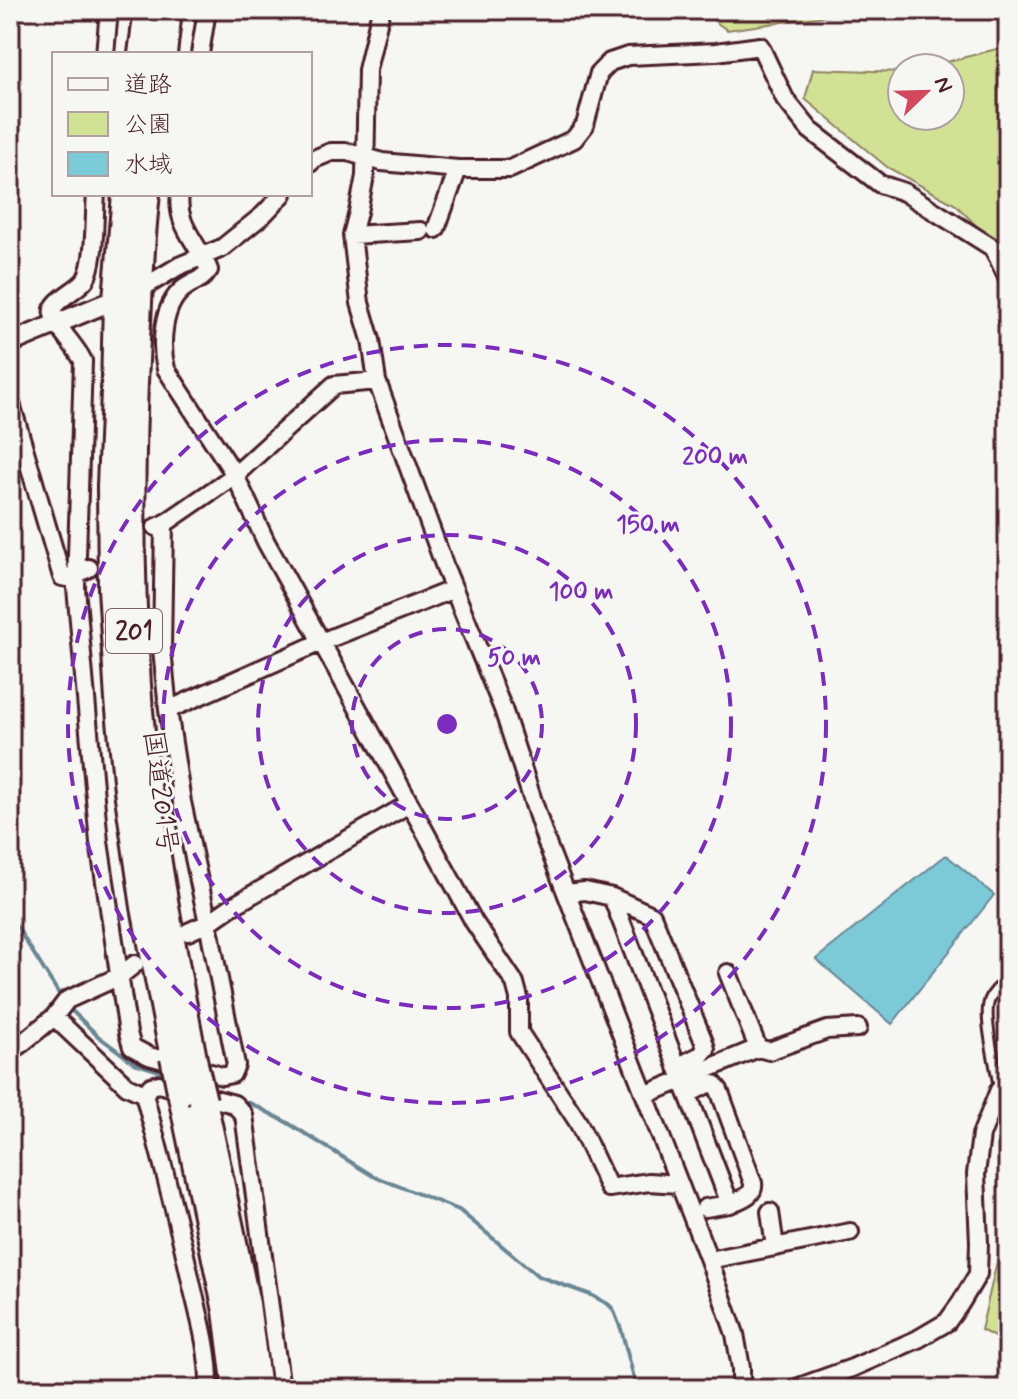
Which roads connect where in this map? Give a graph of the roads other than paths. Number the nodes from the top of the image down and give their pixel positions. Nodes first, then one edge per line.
1 (109, 10) edge
2 (148, 10) edge
3 (168, 10) edge
4 (207, 10) edge
5 (381, 10) edge
6 (105, 52) edge
7 (142, 52) edge
8 (163, 52) edge
9 (200, 52) edge
10 (365, 158) junction
11 (312, 161) edge
12 (458, 169) junction
13 (96, 196) edge
14 (126, 196) edge
15 (146, 196) edge
16 (180, 196) edge
17 (281, 196) edge
18 (352, 235) junction
19 (203, 255) junction
20 (1008, 279) edge
21 (128, 294) junction
22 (58, 324) junction
23 (10, 343) edge
24 (377, 381) junction
25 (10, 400) edge
26 (235, 475) junction
27 (83, 572) junction
28 (454, 589) junction
29 (321, 642) junction
30 (168, 710) junction
31 (409, 804) junction
32 (567, 893) junction
33 (612, 897) junction
34 (208, 923) junction
35 (188, 932) dead end
36 (135, 964) dead end
37 (728, 973) dead end
38 (120, 976) junction
39 (1008, 980) edge
40 (60, 1010) junction
41 (858, 1028) dead end
42 (758, 1048) junction
43 (10, 1053) edge
44 (682, 1080) junction
45 (999, 1090) joint
46 (144, 1094) junction
47 (645, 1095) junction
48 (192, 1096) junction
49 (679, 1184) junction
50 (730, 1204) junction
51 (705, 1208) dead end
52 (770, 1212) dead end
53 (850, 1232) dead end
54 (775, 1247) junction
55 (709, 1260) junction
56 (209, 1389) edge
57 (237, 1389) edge
58 (257, 1389) edge
59 (281, 1389) edge
60 (741, 1389) edge
61 (793, 1389) edge

1 - 6 street
2 - 7 highway
3 - 8 highway
4 - 9 street
5 - 10 street
10 - 11 street
10 - 12 street
10 - 18 street
12 - 18 street
12 - 20 street
13 - 22 street
14 - 21 highway, 国道201号 / 201
15 - 21 highway, 国道201号 / 201
16 - 19 street
17 - 19 street
18 - 24 street
19 - 21 street
19 - 26 street
21 - 22 street
21 - 48 highway, 国道201号 / 201, bridge
22 - 23 street
22 - 27 street
24 - 26 street
24 - 28 street
25 - 27 street
26 - 29 street
26 - 30 street
27 - 38 street
28 - 29 street
28 - 32 street
29 - 30 street
29 - 31 street
30 - 34 street
31 - 34 street
31 - 49 street
32 - 33 street
32 - 47 street
33 - 44 street
33 - 44 street
34 - 35 street
34 - 38 street
36 - 38 street
37 - 42 street
38 - 40 street
39 - 45 lane
40 - 43 street
40 - 46 street
41 - 42 street
42 - 44 street
44 - 47 street
44 - 50 street
44 - 50 street
45 - 61 street
46 - 56 street
46 - 59 street
47 - 49 street
48 - 57 highway, 国道201号 / 201
48 - 58 highway, 国道201号 / 201
49 - 55 street
50 - 51 street
52 - 54 street
53 - 54 street
54 - 55 street
55 - 60 street

